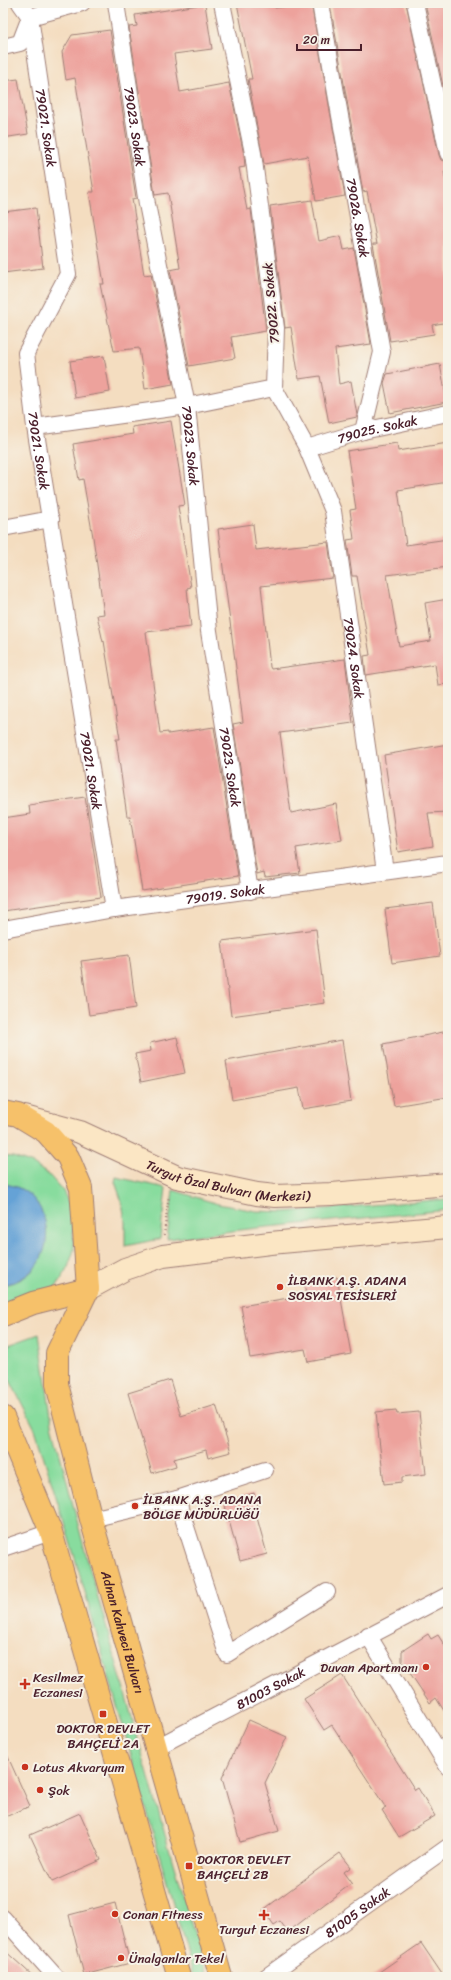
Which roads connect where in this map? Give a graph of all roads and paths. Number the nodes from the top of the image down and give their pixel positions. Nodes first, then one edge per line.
1 (20, 3) edge
2 (82, 3) edge
3 (116, 3) edge
4 (222, 3) edge
5 (320, 3) edge
6 (415, 3) edge
7 (30, 17) junction
8 (3, 47) edge
9 (448, 148) edge
10 (274, 388) junction
11 (187, 406) junction
12 (448, 413) edge
13 (35, 427) junction
14 (364, 430) junction
15 (307, 448) junction
16 (51, 519) junction
17 (3, 528) edge
18 (448, 864) edge
19 (385, 871) junction
20 (250, 890) junction
21 (114, 909) junction
22 (3, 929) edge
23 (8, 1110) edge
24 (448, 1184) edge
25 (169, 1190) dead end
26 (448, 1226) edge
27 (164, 1239) dead end
28 (88, 1289) junction
29 (3, 1315) edge
30 (3, 1417) edge
31 (264, 1470) dead end
32 (177, 1499) junction
33 (91, 1519) junction
34 (51, 1532) junction
35 (3, 1548) edge
36 (327, 1592) dead end
37 (448, 1595) edge
38 (368, 1636) junction
39 (156, 1748) junction
40 (448, 1767) edge
41 (448, 1847) edge
42 (3, 1918) edge
43 (56, 1977) edge
44 (179, 1977) edge
45 (221, 1977) edge
46 (266, 1977) edge

1 - 7 street, 79021. Sokak
2 - 7 street
3 - 11 street, 79023. Sokak
4 - 10 street, 79022. Sokak
5 - 14 street, 79026. Sokak
6 - 9 street
7 - 8 street
7 - 13 street, 79021. Sokak
10 - 11 street
10 - 15 street, 79024. Sokak
11 - 13 street
11 - 20 street, 79023. Sokak
12 - 14 street, 79025. Sokak
13 - 16 street, 79021. Sokak
14 - 15 street, 79025. Sokak
15 - 19 street, 79024. Sokak
16 - 17 street
16 - 21 street, 79021. Sokak
18 - 19 street, 79019. Sokak
19 - 20 street, 79019. Sokak
20 - 21 street, 79019. Sokak
21 - 22 street, 79019. Sokak
23 - 24 main road, Turgut Özal Bulvarı (Merkezi)
23 - 28 main road
25 - 27 path
26 - 28 main road
28 - 29 main road
28 - 33 main road, Adnan Kahveci Bulvarı
30 - 34 main road
31 - 32 street
32 - 33 street
32 - 36 street
33 - 39 main road, Adnan Kahveci Bulvarı
34 - 35 street
34 - 44 main road
37 - 38 street, 81003 Sokak
38 - 39 street, 81003 Sokak
38 - 40 street
39 - 45 main road, Adnan Kahveci Bulvarı
41 - 46 street, 81005 Sokak
42 - 43 street

